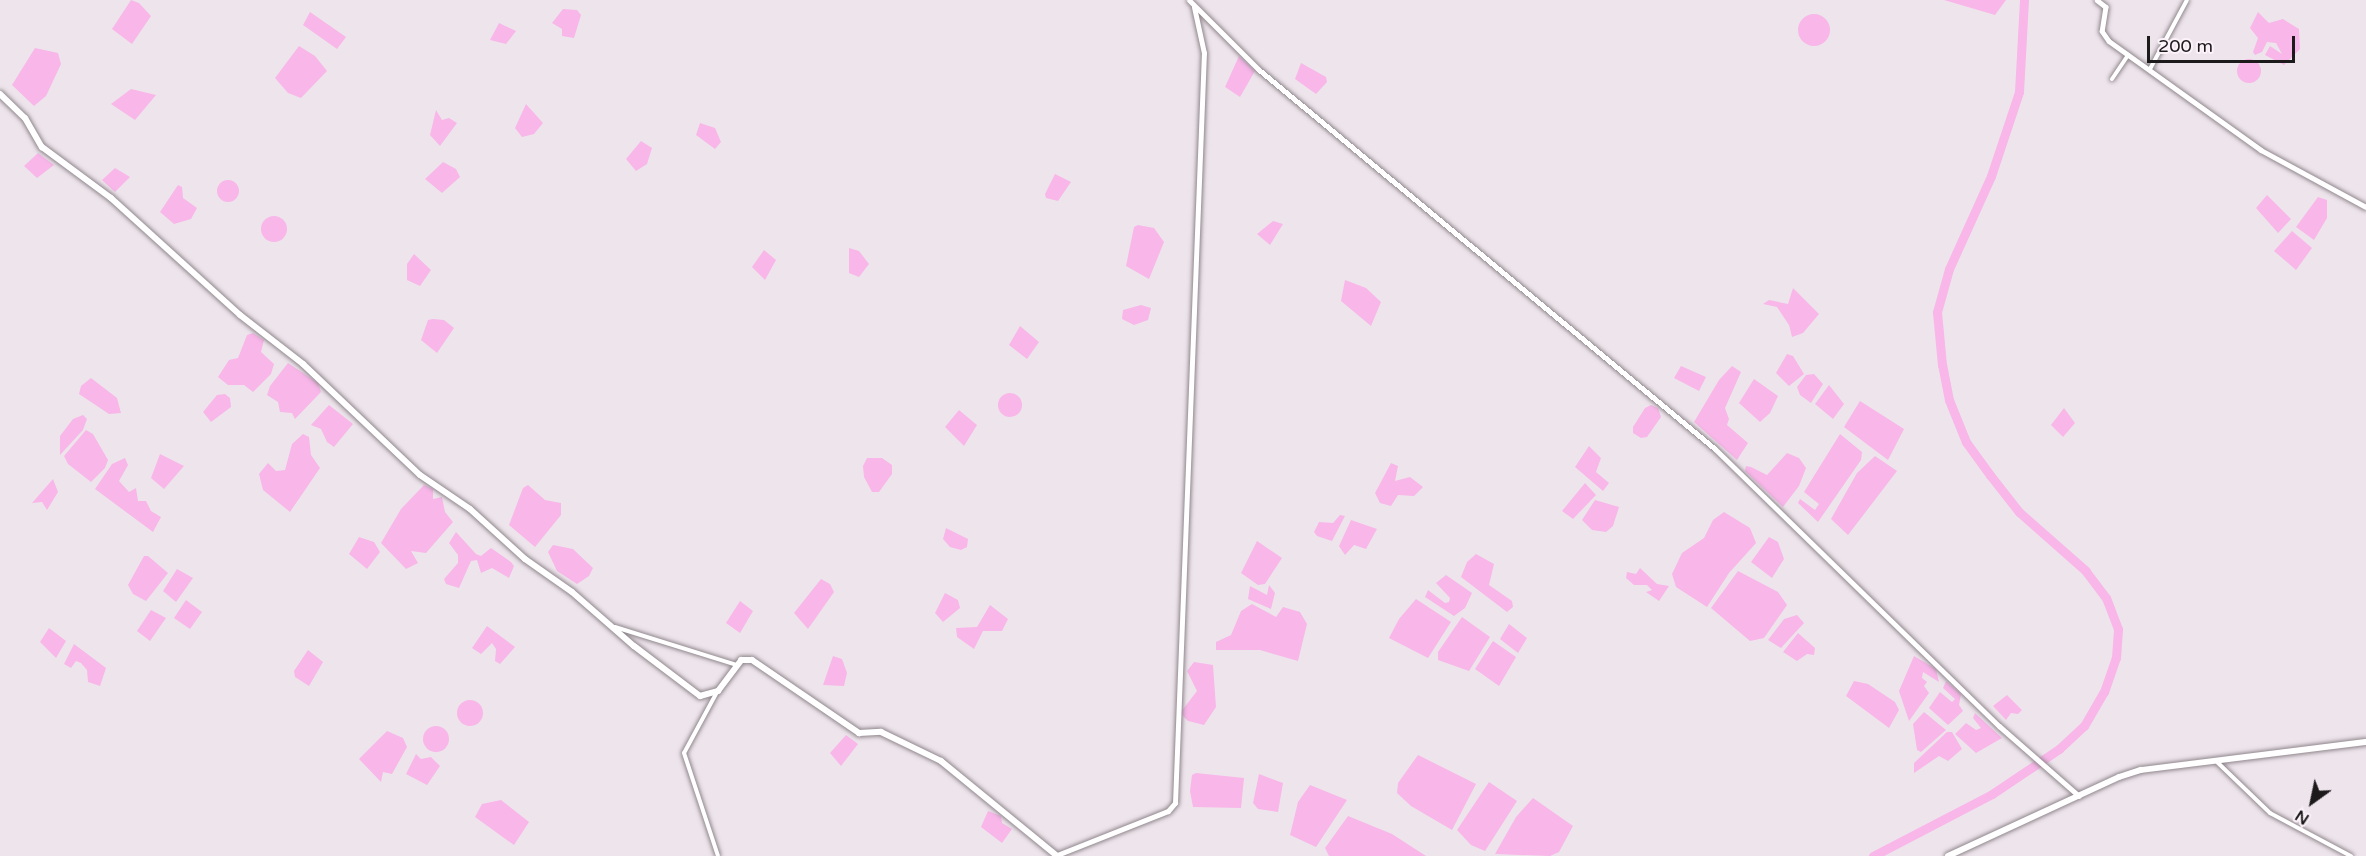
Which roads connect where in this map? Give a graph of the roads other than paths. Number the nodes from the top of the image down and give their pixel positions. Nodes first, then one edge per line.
1 (2097, 0) edge
2 (2187, 0) edge
3 (1191, 2) edge
4 (2128, 55) junction
5 (2150, 69) junction
6 (2112, 79) dead end
7 (0, 94) edge
8 (2366, 207) edge
9 (611, 626) junction
10 (737, 664) junction
11 (718, 691) junction
12 (2366, 742) edge
13 (2214, 759) junction
14 (2079, 796) junction
15 (718, 856) edge
16 (1057, 856) edge
17 (1948, 856) edge
18 (2351, 856) edge

1 - 4 street
2 - 5 street
3 - 14 main road
3 - 16 main road
4 - 5 street
4 - 6 street
5 - 8 street
7 - 9 main road
9 - 10 street
9 - 11 main road
10 - 11 main road
10 - 16 main road
11 - 15 street
12 - 13 main road
13 - 14 main road
13 - 18 street
14 - 17 main road

